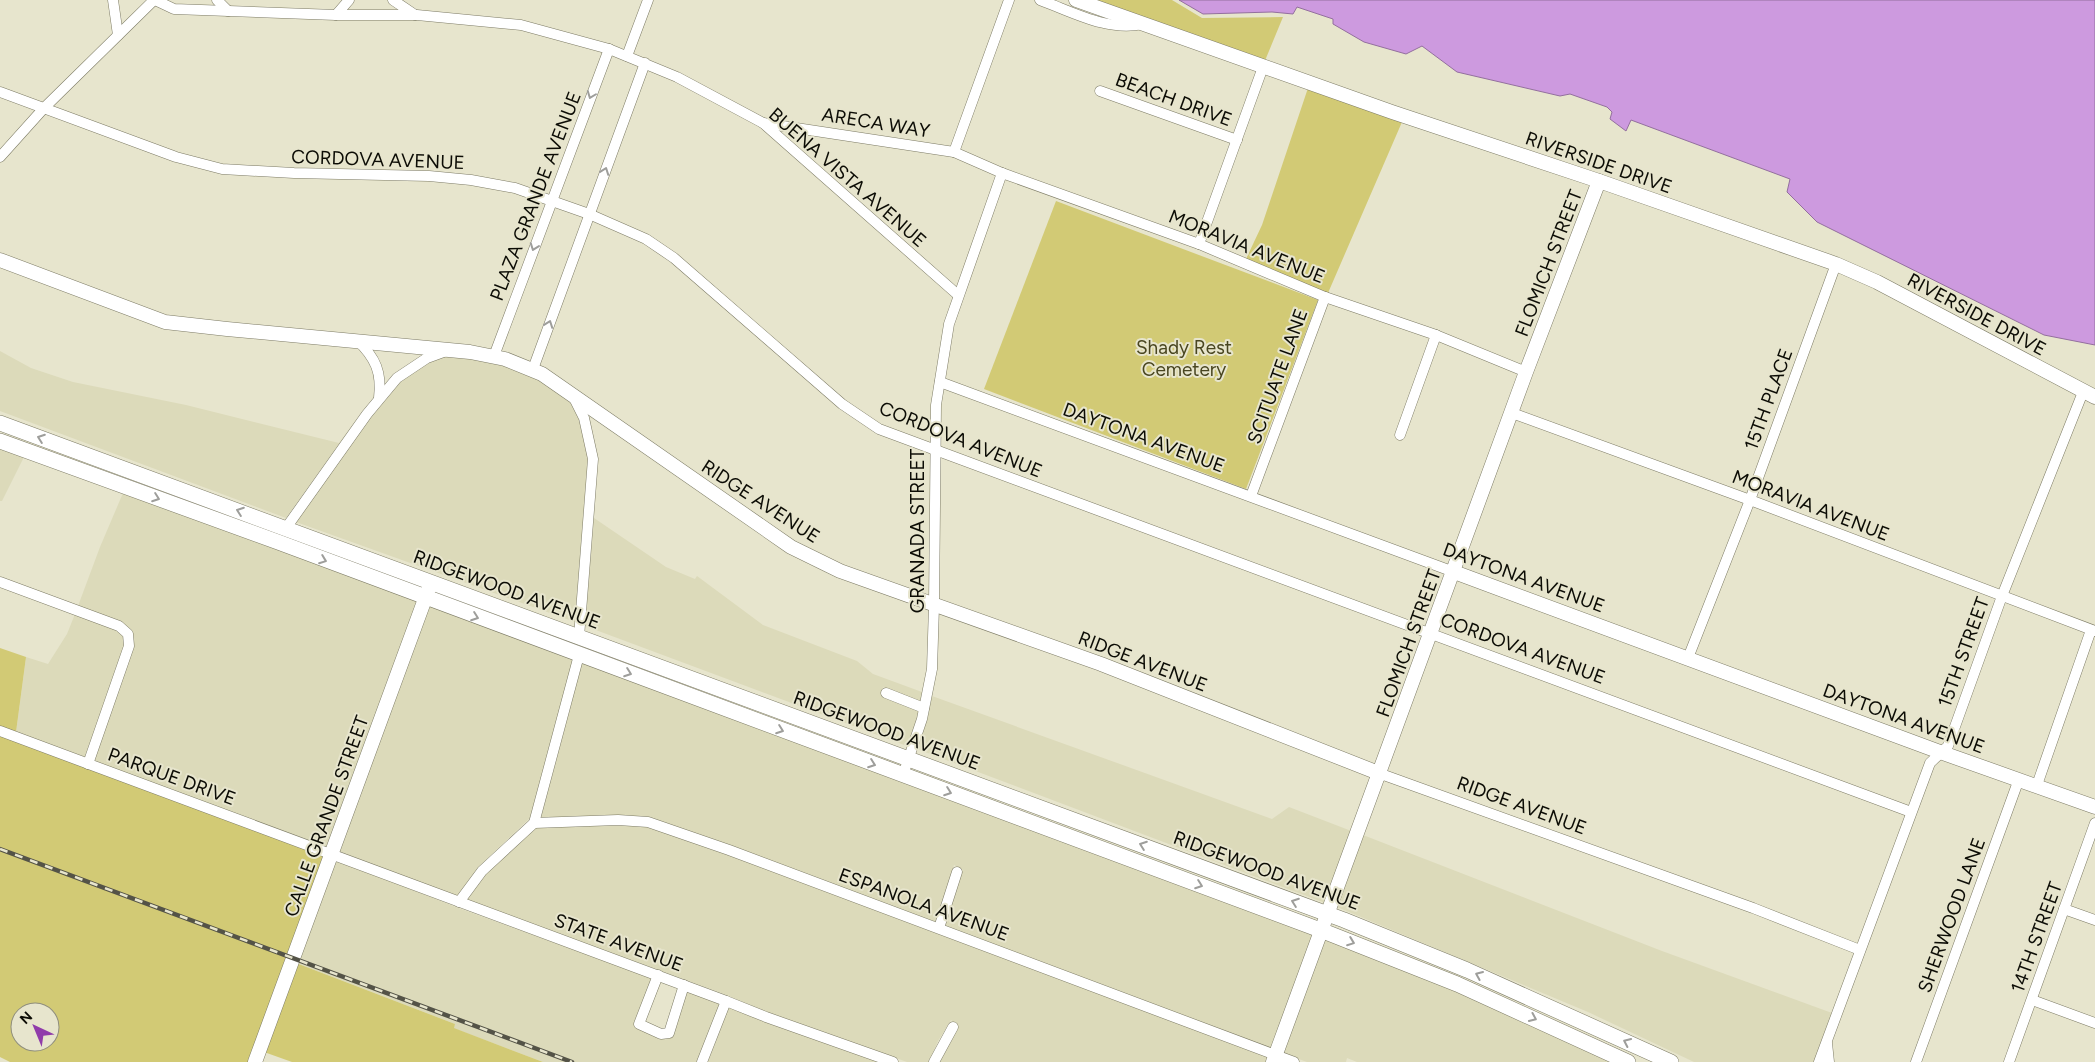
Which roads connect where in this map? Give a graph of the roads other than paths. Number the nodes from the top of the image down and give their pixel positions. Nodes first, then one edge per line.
1 (113, 0) edge
2 (155, 0) edge
3 (217, 0) edge
4 (349, 0) edge
5 (393, 0) edge
6 (648, 0) edge
7 (1009, 0) edge
8 (1040, 0) edge
9 (1076, 0) edge
10 (228, 11) junction
11 (336, 15) junction
12 (417, 16) junction
13 (1143, 24) junction
14 (118, 35) junction
15 (609, 49) junction
16 (627, 56) junction
17 (645, 63) junction
18 (1263, 67) junction
19 (1100, 91) dead end
20 (0, 92) edge
21 (44, 108) junction
22 (763, 124) junction
23 (1237, 140) junction
24 (954, 152) junction
25 (0, 157) edge
26 (1002, 173) junction
27 (1599, 181) junction
28 (551, 201) junction
29 (588, 214) junction
30 (1199, 244) junction
31 (0, 260) edge
32 (1836, 264) junction
33 (958, 295) junction
34 (1325, 297) junction
35 (1436, 336) junction
36 (356, 340) junction
37 (447, 350) junction
38 (494, 356) junction
39 (532, 369) junction
40 (1526, 372) junction
41 (940, 382) junction
42 (2089, 394) edge
43 (379, 398) junction
44 (574, 398) junction
45 (1512, 414) junction
46 (0, 423) edge
47 (1400, 435) dead end
48 (0, 441) edge
49 (934, 451) junction
50 (151, 478) junction
51 (124, 487) junction
52 (1251, 496) junction
53 (1750, 500) junction
54 (286, 528) junction
55 (1454, 572) junction
56 (0, 582) edge
57 (431, 582) junction
58 (2002, 596) junction
59 (425, 598) junction
60 (934, 606) junction
61 (2093, 631) edge
62 (1432, 633) junction
63 (579, 637) junction
64 (579, 655) junction
65 (1688, 658) junction
66 (886, 693) dead end
67 (924, 708) junction
68 (0, 731) edge
69 (1940, 752) junction
70 (908, 759) junction
71 (88, 764) junction
72 (1380, 774) junction
73 (902, 775) junction
74 (2019, 779) junction
75 (2037, 785) junction
76 (2095, 807) edge
77 (1911, 812) junction
78 (534, 823) junction
79 (2095, 823) edge
80 (333, 854) junction
81 (957, 872) dead end
82 (459, 902) junction
83 (2064, 909) junction
84 (1329, 914) junction
85 (2095, 920) edge
86 (939, 928) junction
87 (1323, 931) junction
88 (1860, 950) junction
89 (658, 975) junction
90 (684, 985) junction
91 (726, 1000) junction
92 (2032, 1000) junction
93 (2095, 1023) edge
94 (952, 1027) dead end
95 (1827, 1041) junction
96 (1275, 1059) edge
97 (255, 1062) edge
98 (702, 1062) edge
99 (893, 1062) edge
100 (934, 1062) edge
101 (1294, 1062) edge
102 (1628, 1062) edge
103 (1671, 1062) edge
104 (1819, 1062) edge
105 (1829, 1062) edge
106 (1916, 1062) edge
107 (2009, 1062) edge

1 - 14 street
2 - 10 street, BUENA VISTA AVENUE
2 - 14 street
3 - 10 street
4 - 11 street
5 - 12 street
6 - 16 street
7 - 24 street
8 - 13 street
9 - 13 street, RIVERSIDE DRIVE
10 - 11 street, BUENA VISTA AVENUE
11 - 12 street, BUENA VISTA AVENUE
12 - 15 street, BUENA VISTA AVENUE
13 - 18 street, RIVERSIDE DRIVE
14 - 21 street
15 - 16 street, BUENA VISTA AVENUE
15 -> 28 street, PLAZA GRANDE AVENUE
16 - 17 street, BUENA VISTA AVENUE
17 - 22 street, BUENA VISTA AVENUE
29 -> 17 street
18 - 23 street
18 - 27 street, RIVERSIDE DRIVE
19 - 23 street, BEACH DRIVE
20 - 21 street, CORDOVA AVENUE
21 - 25 street
21 - 28 street, CORDOVA AVENUE
22 - 24 street, ARECA WAY
22 - 33 street, BUENA VISTA AVENUE
23 - 30 street
24 - 26 street, MORAVIA AVENUE
26 - 30 street, MORAVIA AVENUE
26 - 33 street, GRANADA STREET
27 - 32 street, RIVERSIDE DRIVE
27 - 40 street, FLOMICH STREET
28 - 29 street, CORDOVA AVENUE
28 -> 38 street, PLAZA GRANDE AVENUE
39 -> 29 street
29 - 49 street, CORDOVA AVENUE
30 - 34 street, MORAVIA AVENUE
31 - 36 street, RIDGE AVENUE
32 - 42 street, RIVERSIDE DRIVE
32 - 53 street, 15TH PLACE
33 - 41 street, GRANADA STREET
34 - 35 street, MORAVIA AVENUE
34 - 52 street, SCITUATE LANE
35 - 40 street, MORAVIA AVENUE
35 - 47 street
36 - 37 street, RIDGE AVENUE
36 - 43 street
37 - 38 street, RIDGE AVENUE
37 - 43 street
38 - 39 street, RIDGE AVENUE
39 - 44 street, RIDGE AVENUE
40 - 45 street, FLOMICH STREET
41 - 49 street, GRANADA STREET
41 - 52 street, DAYTONA AVENUE
42 - 58 street, 15TH STREET
43 - 54 street
44 - 60 street, RIDGE AVENUE
44 - 63 street
45 - 53 street, MORAVIA AVENUE
45 - 55 street, FLOMICH STREET
50 -> 46 main road, RIDGEWOOD AVENUE
48 - 51 main road, RIDGEWOOD AVENUE
49 - 60 street, GRANADA STREET
49 - 62 street, CORDOVA AVENUE
50 - 51 main road
54 -> 50 main road, RIDGEWOOD AVENUE
51 -> 59 main road, RIDGEWOOD AVENUE
52 - 55 street, DAYTONA AVENUE
53 - 58 street, MORAVIA AVENUE
53 - 65 street, 15TH PLACE
54 - 57 main road, RIDGEWOOD AVENUE
55 - 62 street, FLOMICH STREET
55 - 65 street, DAYTONA AVENUE
56 - 71 street
57 - 59 street, CALLE GRANDE STREET
57 - 63 main road, RIDGEWOOD AVENUE
58 - 61 street, MORAVIA AVENUE
58 - 69 street, 15TH STREET
59 -> 64 main road, RIDGEWOOD AVENUE
59 - 80 street, CALLE GRANDE STREET
60 - 67 street, GRANADA STREET
60 - 72 street, RIDGE AVENUE
61 - 75 street
62 - 72 street, FLOMICH STREET
62 - 77 street, CORDOVA AVENUE
63 - 70 main road, RIDGEWOOD AVENUE
64 -> 73 main road, RIDGEWOOD AVENUE
64 - 78 street
65 - 69 street, DAYTONA AVENUE
66 - 67 street
67 - 70 street, GRANADA STREET
68 - 71 street, PARQUE DRIVE
69 - 74 street, DAYTONA AVENUE
69 - 77 street, 15TH STREET
70 - 73 street, GRANADA STREET
84 -> 70 main road, RIDGEWOOD AVENUE
71 - 80 street, PARQUE DRIVE
72 - 84 street, FLOMICH STREET
72 - 88 street, RIDGE AVENUE
73 -> 87 main road, RIDGEWOOD AVENUE
74 - 75 street, DAYTONA AVENUE
74 - 106 street, SHERWOOD LANE
75 - 76 street, DAYTONA AVENUE
77 - 88 street, 15TH STREET
78 - 82 street
78 - 86 street, ESPANOLA AVENUE
79 - 83 street, 14TH STREET
80 - 82 street, STATE AVENUE
80 - 97 street, CALLE GRANDE STREET
81 - 86 street
82 - 89 street, STATE AVENUE
83 - 85 street
83 - 92 street, 14TH STREET
84 - 87 street, FLOMICH STREET
103 -> 84 main road, RIDGEWOOD AVENUE
86 - 96 street, ESPANOLA AVENUE
87 - 96 street, FLOMICH STREET
87 -> 102 main road, RIDGEWOOD AVENUE
88 - 95 street, 15TH STREET
89 - 90 street, STATE AVENUE
89 - 90 street
90 - 91 street, STATE AVENUE
91 - 98 street
91 - 99 street, STATE AVENUE
92 - 93 street
92 - 107 street, 14TH STREET
94 - 100 street
95 - 104 street, 15TH STREET
95 - 105 street
96 - 101 street, ESPANOLA AVENUE

